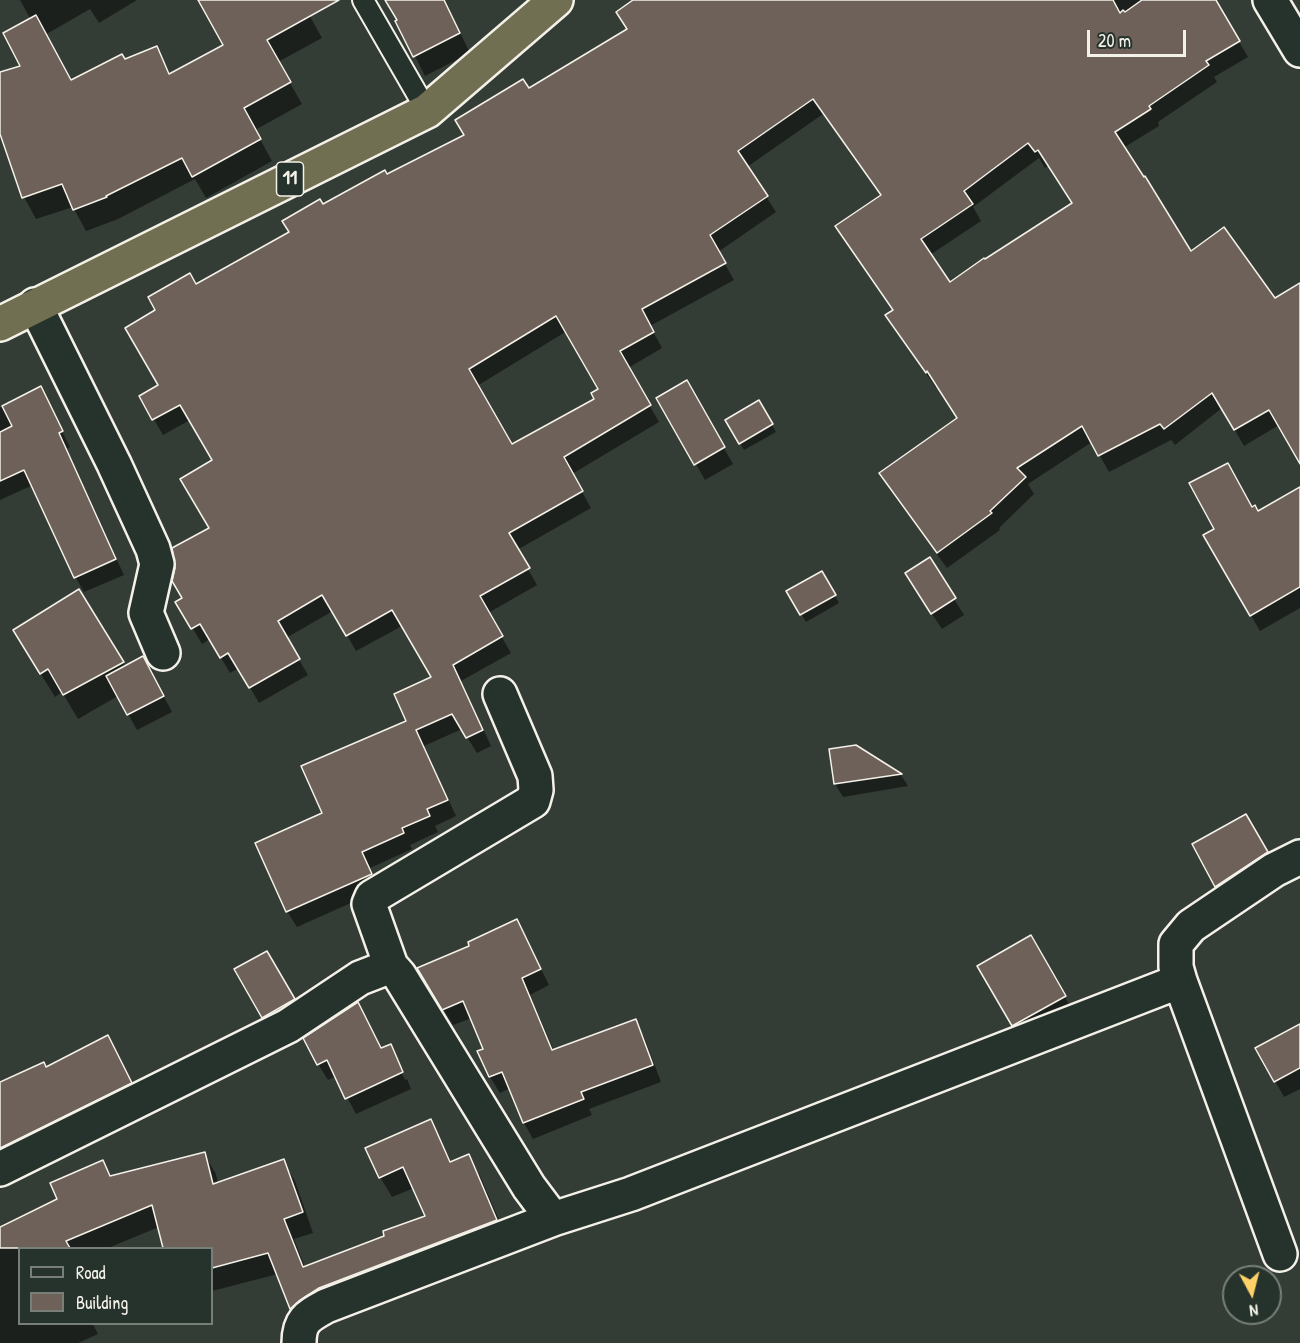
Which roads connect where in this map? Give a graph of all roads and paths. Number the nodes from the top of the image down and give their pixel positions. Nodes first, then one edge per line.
1 (363, 0) edge
2 (556, 0) edge
3 (1270, 0) edge
4 (1300, 50) edge
5 (427, 111) junction
6 (35, 306) junction
7 (0, 324) edge
8 (163, 653) dead end
9 (500, 694) dead end
10 (1300, 857) edge
11 (391, 966) junction
12 (1180, 981) junction
13 (0, 1169) edge
14 (553, 1219) junction
15 (1280, 1254) dead end
16 (299, 1343) edge

1 - 5 lane
2 - 5 highway, 11
3 - 4 street
5 - 6 highway, 11
6 - 7 highway, 11
6 - 8 street
9 - 11 street
10 - 12 street
11 - 13 street
11 - 14 street
12 - 14 street
12 - 15 street
14 - 16 street

